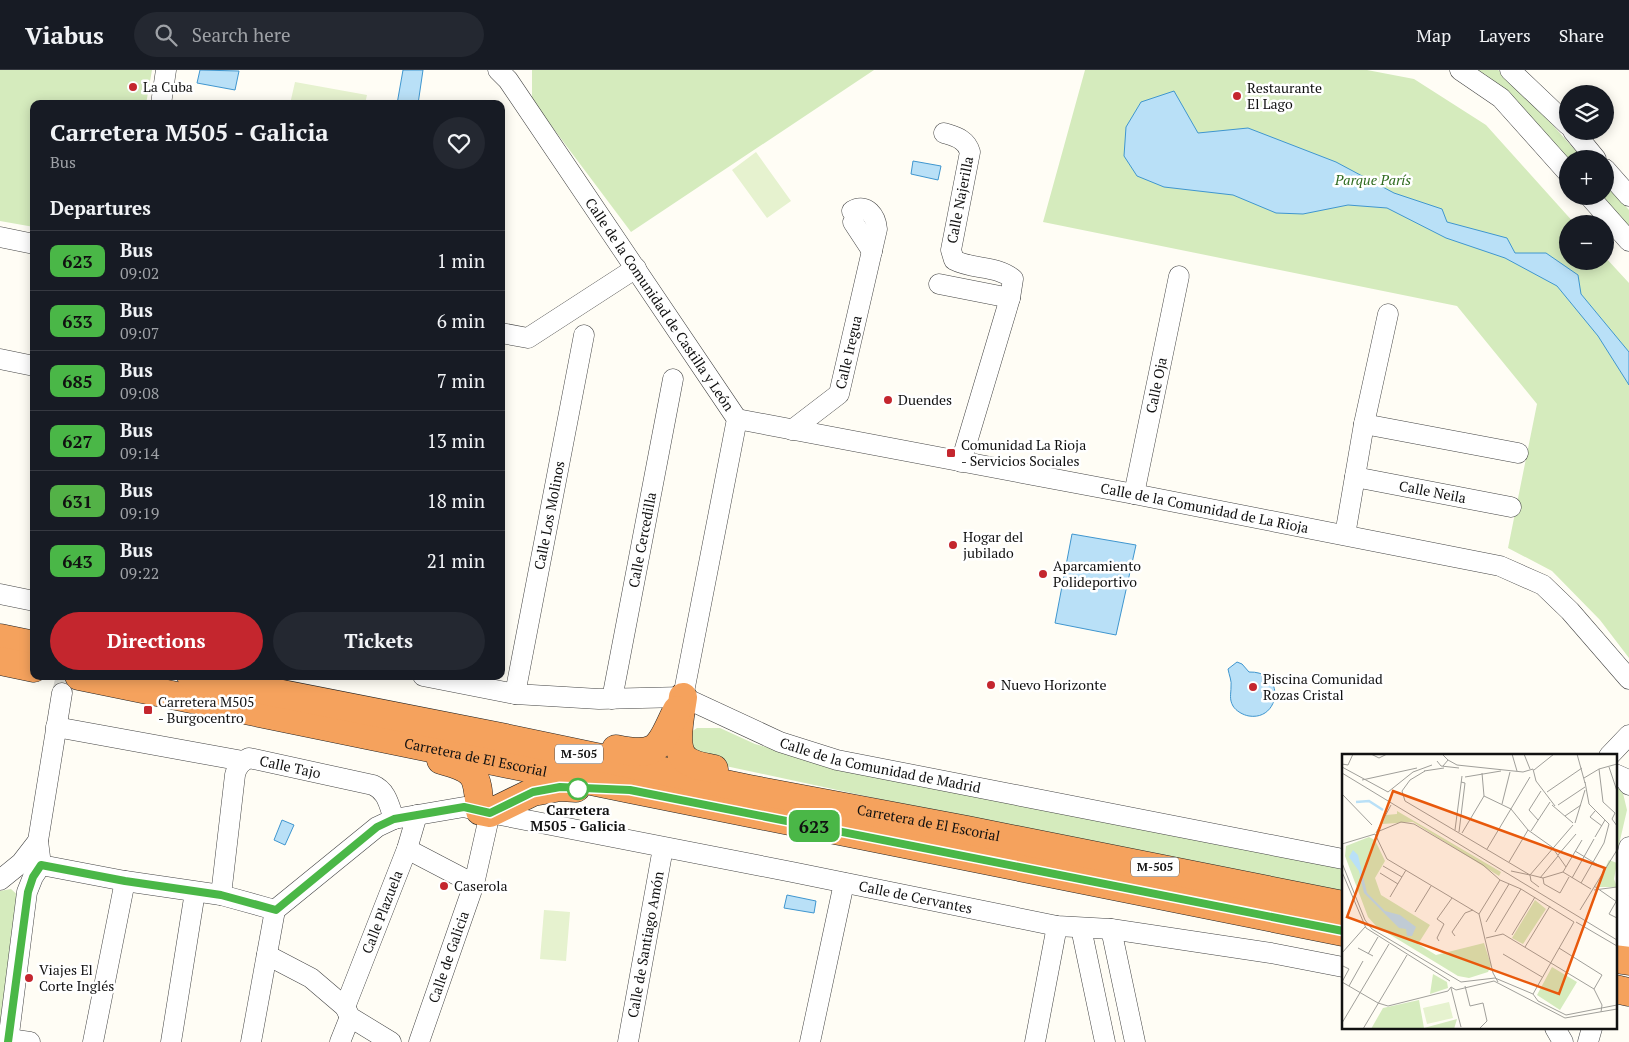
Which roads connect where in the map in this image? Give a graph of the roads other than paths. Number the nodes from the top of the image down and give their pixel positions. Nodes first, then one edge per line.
1 (166, 70) edge
2 (1460, 70) edge
3 (1510, 70) edge
4 (504, 73) edge
5 (162, 100) edge
6 (1559, 116) edge
7 (944, 133) dead end
8 (1580, 140) edge
9 (1589, 150) edge
10 (1559, 163) edge
11 (1614, 179) edge
12 (1629, 196) edge
13 (1596, 205) edge
14 (853, 217) dead end
15 (0, 238) edge
16 (1629, 242) edge
17 (30, 243) edge
18 (636, 268) junction
19 (1179, 276) dead end
20 (940, 284) dead end
21 (1010, 298) junction
22 (1388, 314) dead end
23 (505, 334) edge
24 (584, 335) dead end
25 (0, 359) edge
26 (30, 365) edge
27 (673, 378) dead end
28 (737, 419) junction
29 (1364, 424) junction
30 (792, 430) junction
31 (1518, 453) dead end
32 (961, 462) junction
33 (1355, 478) junction
34 (1134, 494) junction
35 (1511, 507) dead end
36 (1345, 535) junction
37 (0, 594) edge
38 (30, 600) edge
39 (0, 638) edge
40 (30, 644) edge
41 (0, 662) edge
42 (30, 667) edge
43 (1629, 678) edge
44 (211, 680) edge
45 (443, 680) edge
46 (70, 684) edge
47 (515, 694) junction
48 (683, 697) junction
49 (612, 700) junction
50 (368, 712) junction
51 (292, 720) junction
52 (56, 727) junction
53 (1629, 735) edge
54 (1611, 754) edge
55 (1629, 754) edge
56 (1616, 760) edge
57 (243, 761) junction
58 (1616, 774) edge
59 (1629, 785) edge
60 (630, 790) junction
61 (485, 812) junction
62 (417, 814) junction
63 (394, 819) junction
64 (967, 830) junction
65 (38, 842) junction
66 (1629, 847) edge
67 (663, 848) junction
68 (407, 849) junction
69 (1342, 859) edge
70 (41, 865) junction
71 (2, 875) edge
72 (125, 881) junction
73 (844, 883) junction
74 (474, 884) junction
75 (28, 892) junction
76 (195, 892) junction
77 (221, 895) junction
78 (1342, 904) edge
79 (1629, 905) edge
80 (1616, 907) edge
81 (276, 910) junction
82 (1056, 926) junction
83 (1081, 928) junction
84 (1111, 928) junction
85 (1342, 932) edge
86 (1622, 953) edge
87 (267, 955) junction
88 (1342, 967) edge
89 (1616, 987) edge
90 (1616, 987) edge
91 (1629, 988) edge
92 (1629, 992) edge
93 (347, 1012) junction
94 (1556, 1030) edge
95 (8, 1040) edge
96 (30, 1042) edge
97 (92, 1042) edge
98 (171, 1042) edge
99 (250, 1042) edge
100 (340, 1042) edge
101 (391, 1042) edge
102 (419, 1042) edge
103 (628, 1042) edge
104 (810, 1042) edge
105 (1035, 1042) edge
106 (1105, 1042) edge
107 (1135, 1042) edge
108 (1563, 1042) edge

1 - 5 street
2 - 10 street
3 - 6 street
4 - 18 street, Calle de la Comunidad de Castilla y León
7 - 21 street, Calle Najerilla
8 - 9 street
11 - 12 street
13 - 16 street
14 - 30 street, Calle Iregua
15 - 17 street
18 - 23 street
18 - 28 street, Calle de la Comunidad de Castilla y León
19 - 34 street, Calle Oja
20 - 21 street
21 - 32 street, Calle Najerilla
22 - 29 street
24 - 47 street, Calle Los Molinos
25 - 26 street
27 - 49 street, Calle Cercedilla
28 - 30 street, Calle de la Comunidad de La Rioja
28 - 48 street, Calle de la Comunidad de Castilla y León
29 - 31 street
29 - 33 street
30 - 32 street, Calle de la Comunidad de La Rioja
32 - 34 street, Calle de la Comunidad de La Rioja
33 - 35 street, Calle Neila
33 - 36 street
34 - 36 street, Calle de la Comunidad de La Rioja
36 - 43 street, Calle de la Comunidad de La Rioja
37 - 38 street
39 - 40 highway
41 - 42 highway
44 - 50 highway, Carretera de El Escorial / M-505
45 - 47 street, Calle de la Comunidad de Madrid
46 - 51 highway, Carretera de El Escorial / M-505
46 - 52 street
47 - 49 street, Calle de la Comunidad de Madrid
48 - 49 street, Calle de la Comunidad de Madrid
48 - 50 highway, M-505
48 - 64 highway, M-505
48 - 69 street, Calle de la Comunidad de Madrid
50 - 64 highway, Carretera de El Escorial / M-505
51 - 60 highway, Carretera de El Escorial / M-505
51 - 61 highway
52 - 57 street
52 - 65 street
53 - 54 street
55 - 56 street
57 - 63 street, Calle Tajo
57 - 77 street, Calle Tajo
58 - 59 street
60 - 61 highway, M-505
60 - 85 highway, Carretera de El Escorial / M-505
61 - 62 street, Calle de Cervantes
61 - 67 street, Calle de Cervantes
61 - 74 street, Calle de Galicia
62 - 63 street, Calle de Cervantes
62 - 68 street, Calle Plazuela
63 - 81 street, Calle de Cervantes
64 - 78 highway, Carretera de El Escorial / M-505
65 - 70 street
65 - 71 street
66 - 80 street
67 - 73 street, Calle de Cervantes
67 - 103 street, Calle de Santiago Amón
68 - 74 street
68 - 93 street, Calle Plazuela
70 - 72 street
70 - 75 street
71 - 75 street
72 - 76 street
72 - 97 street
73 - 82 street, Calle de Cervantes
73 - 104 street
74 - 102 street, Calle de Galicia
75 - 95 street
76 - 77 street
76 - 98 street
77 - 81 street
79 - 86 street
81 - 87 street
82 - 83 street, Calle de Cervantes
82 - 105 street
83 - 84 street, Calle de Cervantes
83 - 106 street
84 - 88 street, Calle de Cervantes
84 - 107 street
87 - 93 street
87 - 99 street
89 - 91 highway
90 - 92 highway
93 - 100 street, Calle Plazuela
93 - 101 street
94 - 108 street
95 - 96 street

